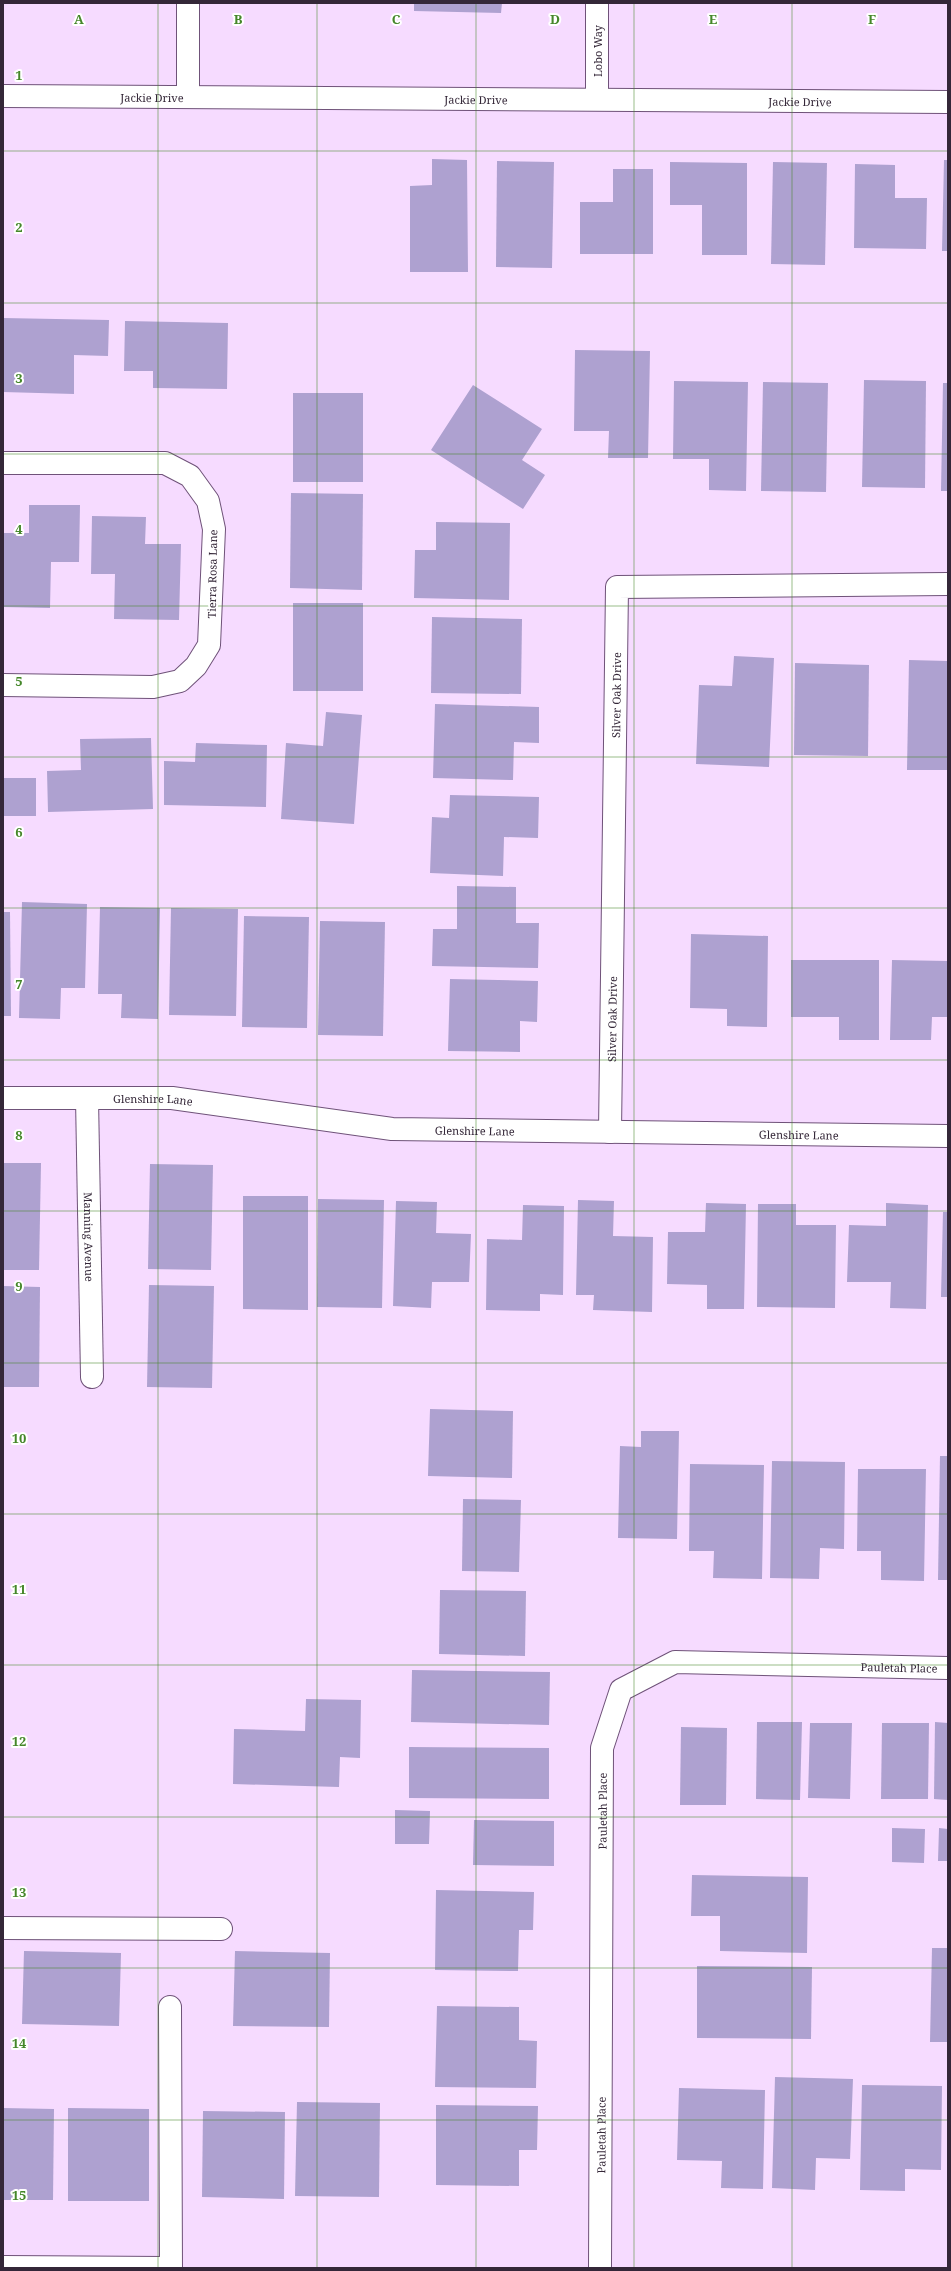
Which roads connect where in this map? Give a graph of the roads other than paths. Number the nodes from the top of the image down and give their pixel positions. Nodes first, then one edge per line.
1 (188, 3) edge
2 (597, 3) edge
3 (3, 96) edge
4 (188, 97) junction
5 (597, 98) junction
6 (948, 102) edge
7 (3, 463) edge
8 (948, 584) edge
9 (3, 685) edge
10 (3, 1098) edge
11 (87, 1098) junction
12 (610, 1132) junction
13 (948, 1136) edge
14 (92, 1377) dead end
15 (948, 1668) edge
16 (3, 1928) edge
17 (221, 1929) dead end
18 (170, 2007) dead end
19 (3, 2267) edge
20 (164, 2268) edge
21 (171, 2268) edge
22 (600, 2268) edge

1 - 4 street
2 - 5 street, Lobo Way
3 - 4 street, Jackie Drive
4 - 5 street, Jackie Drive
5 - 6 street, Jackie Drive
7 - 9 street, Tierra Rosa Lane
8 - 12 street, Silver Oak Drive
10 - 11 street, Glenshire Lane
11 - 12 street, Glenshire Lane
11 - 14 street, Manning Avenue
12 - 13 street, Glenshire Lane
15 - 22 street, Pauletah Place
16 - 17 street
18 - 21 street
19 - 20 street

